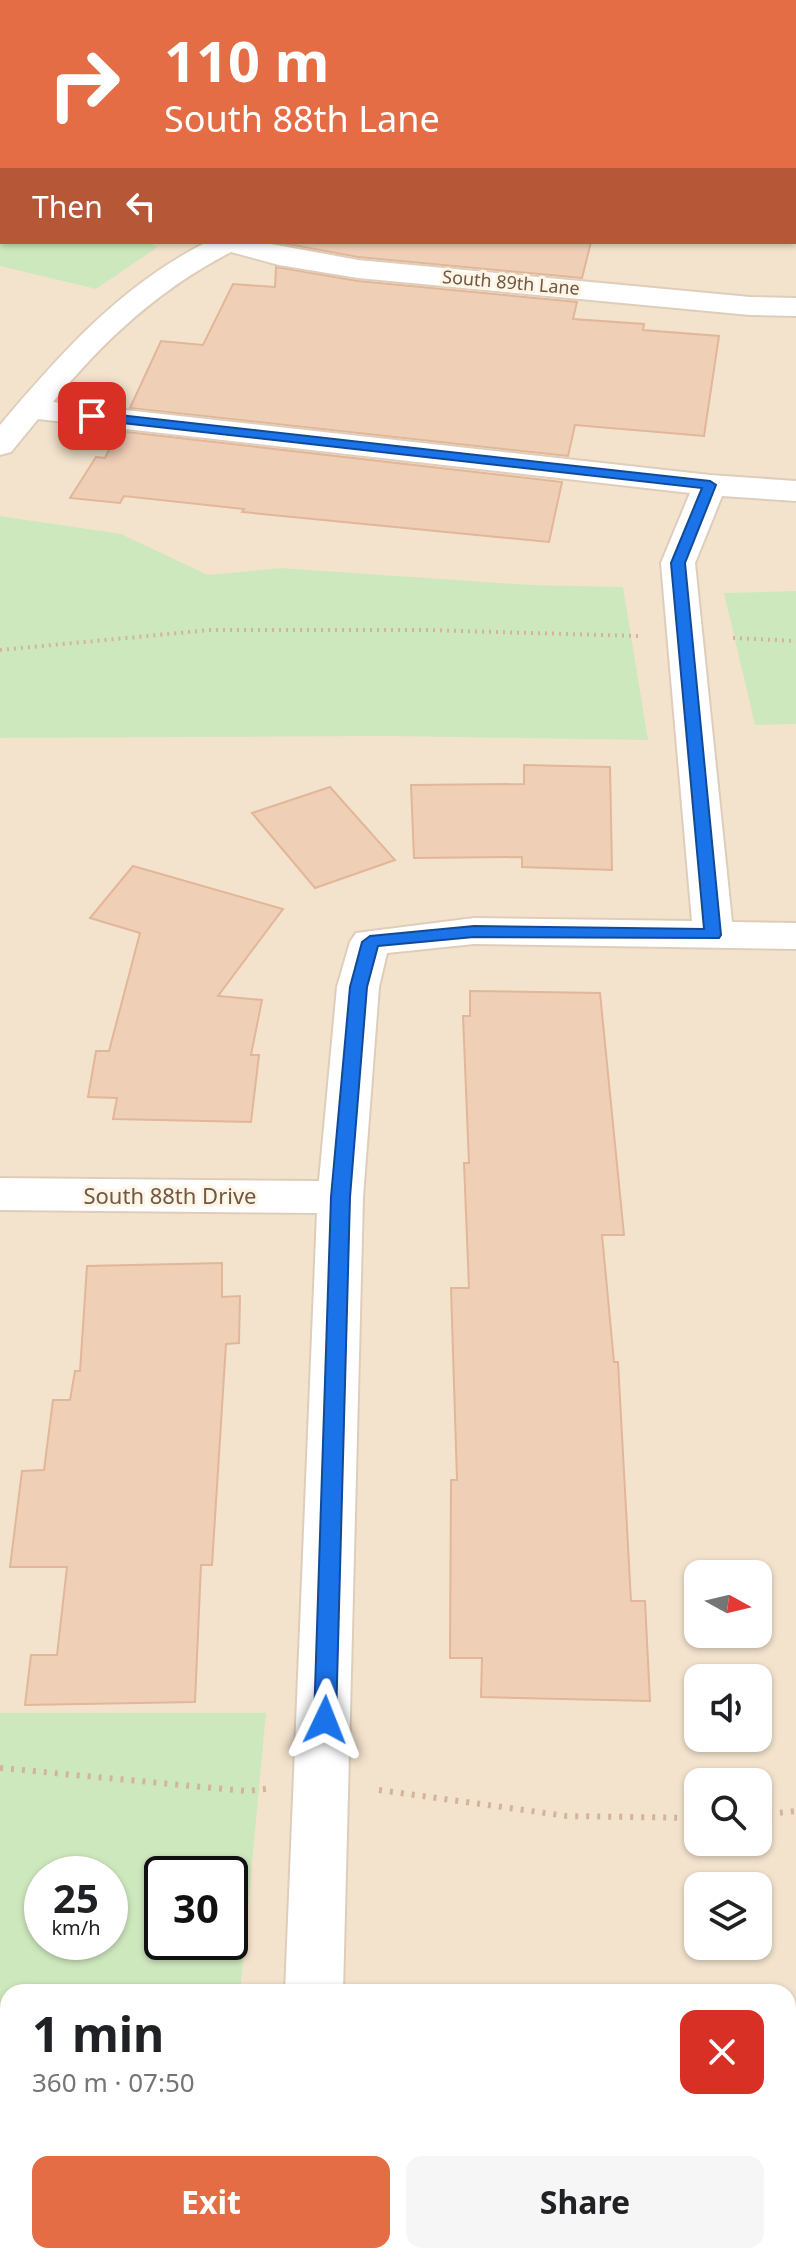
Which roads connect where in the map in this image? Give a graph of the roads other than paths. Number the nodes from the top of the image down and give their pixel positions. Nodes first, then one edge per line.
1 (224, 244) edge
2 (235, 244) edge
3 (796, 307) edge
4 (30, 409) junction
5 (0, 445) edge
6 (710, 485) junction
7 (796, 491) edge
8 (713, 935) junction
9 (796, 936) edge
10 (0, 1194) edge
11 (340, 1197) junction
12 (314, 1984) edge

1 - 4 street
2 - 3 street, South 89th Lane
4 - 5 street
4 - 6 street
6 - 7 street
6 - 8 street
8 - 9 street
8 - 11 street
10 - 11 street, South 88th Drive
11 - 12 street

